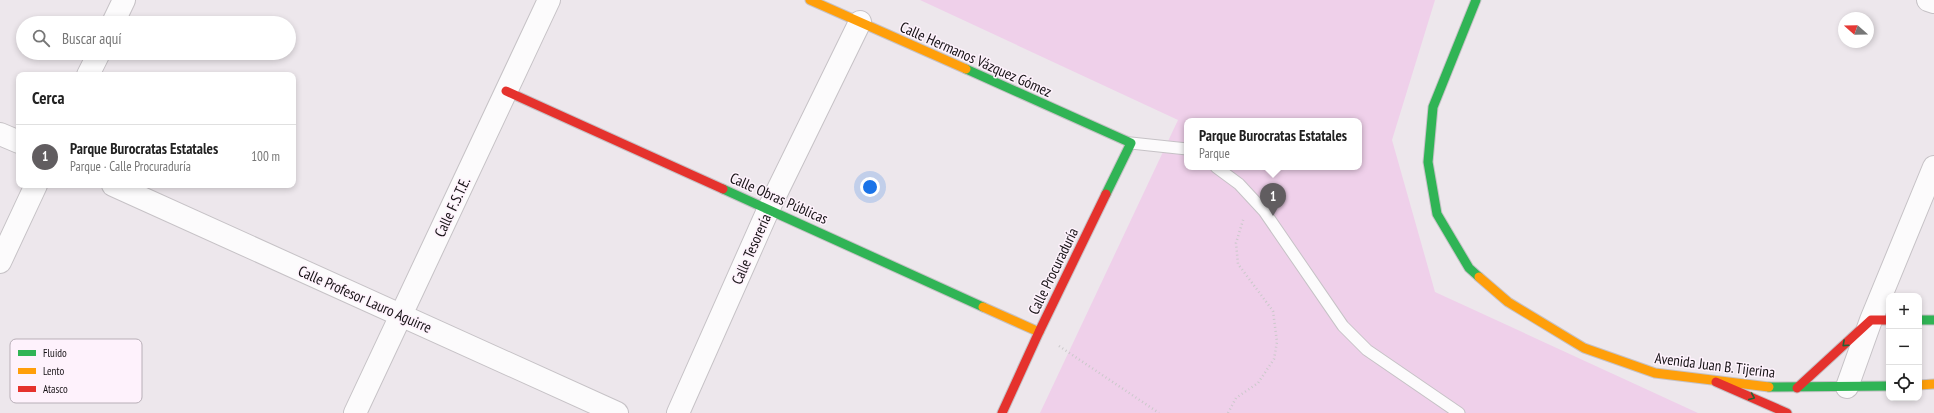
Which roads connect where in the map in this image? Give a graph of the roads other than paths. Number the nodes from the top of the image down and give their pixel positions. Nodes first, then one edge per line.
1 (124, 0) edge
2 (549, 0) edge
3 (810, 0) edge
4 (1476, 0) edge
5 (1928, 0) edge
6 (1934, 2) edge
7 (116, 16) edge
8 (860, 22) junction
9 (96, 60) edge
10 (90, 72) edge
11 (506, 91) junction
12 (0, 134) edge
13 (16, 141) edge
14 (1131, 143) junction
15 (1184, 149) edge
16 (1934, 167) edge
17 (1220, 170) edge
18 (35, 188) edge
19 (120, 188) edge
20 (769, 208) junction
21 (0, 262) edge
22 (401, 315) junction
23 (1880, 320) edge
24 (1922, 320) edge
25 (1934, 320) edge
26 (1039, 332) junction
27 (1716, 382) junction
28 (1922, 384) edge
29 (1934, 384) edge
30 (1886, 386) edge
31 (1847, 387) junction
32 (1797, 388) junction
33 (355, 413) edge
34 (617, 413) edge
35 (678, 413) edge
36 (1002, 413) edge
37 (1459, 413) edge
38 (1787, 413) edge

1 - 7 street
2 - 11 street, Calle F.S.T.E.
3 - 8 street, Calle Hermanos Vázquez Gómez
4 - 27 street, Avenida Juan B. Tijerina
5 - 6 street
8 - 14 street, Calle Hermanos Vázquez Gómez
8 - 20 street, Calle Tesorería
9 - 10 street
11 - 20 street, Calle Obras Públicas
11 - 22 street, Calle F.S.T.E.
12 - 13 street
14 - 15 lane
14 - 26 street, Calle Procuraduría
16 - 23 street
17 - 37 lane
18 - 21 street
19 - 22 street, Calle Profesor Lauro Aguirre
20 - 26 street, Calle Obras Públicas
20 - 35 street, Calle Tesorería
22 - 33 street, Calle F.S.T.E.
22 - 34 street, Calle Profesor Lauro Aguirre
23 - 31 street
23 -> 32 street
24 - 25 street
26 - 36 street, Calle Procuraduría
27 - 32 street, Avenida Juan B. Tijerina
27 -> 38 street
28 - 29 street
30 - 31 street, Avenida Juan B. Tijerina
31 - 32 street, Avenida Juan B. Tijerina

